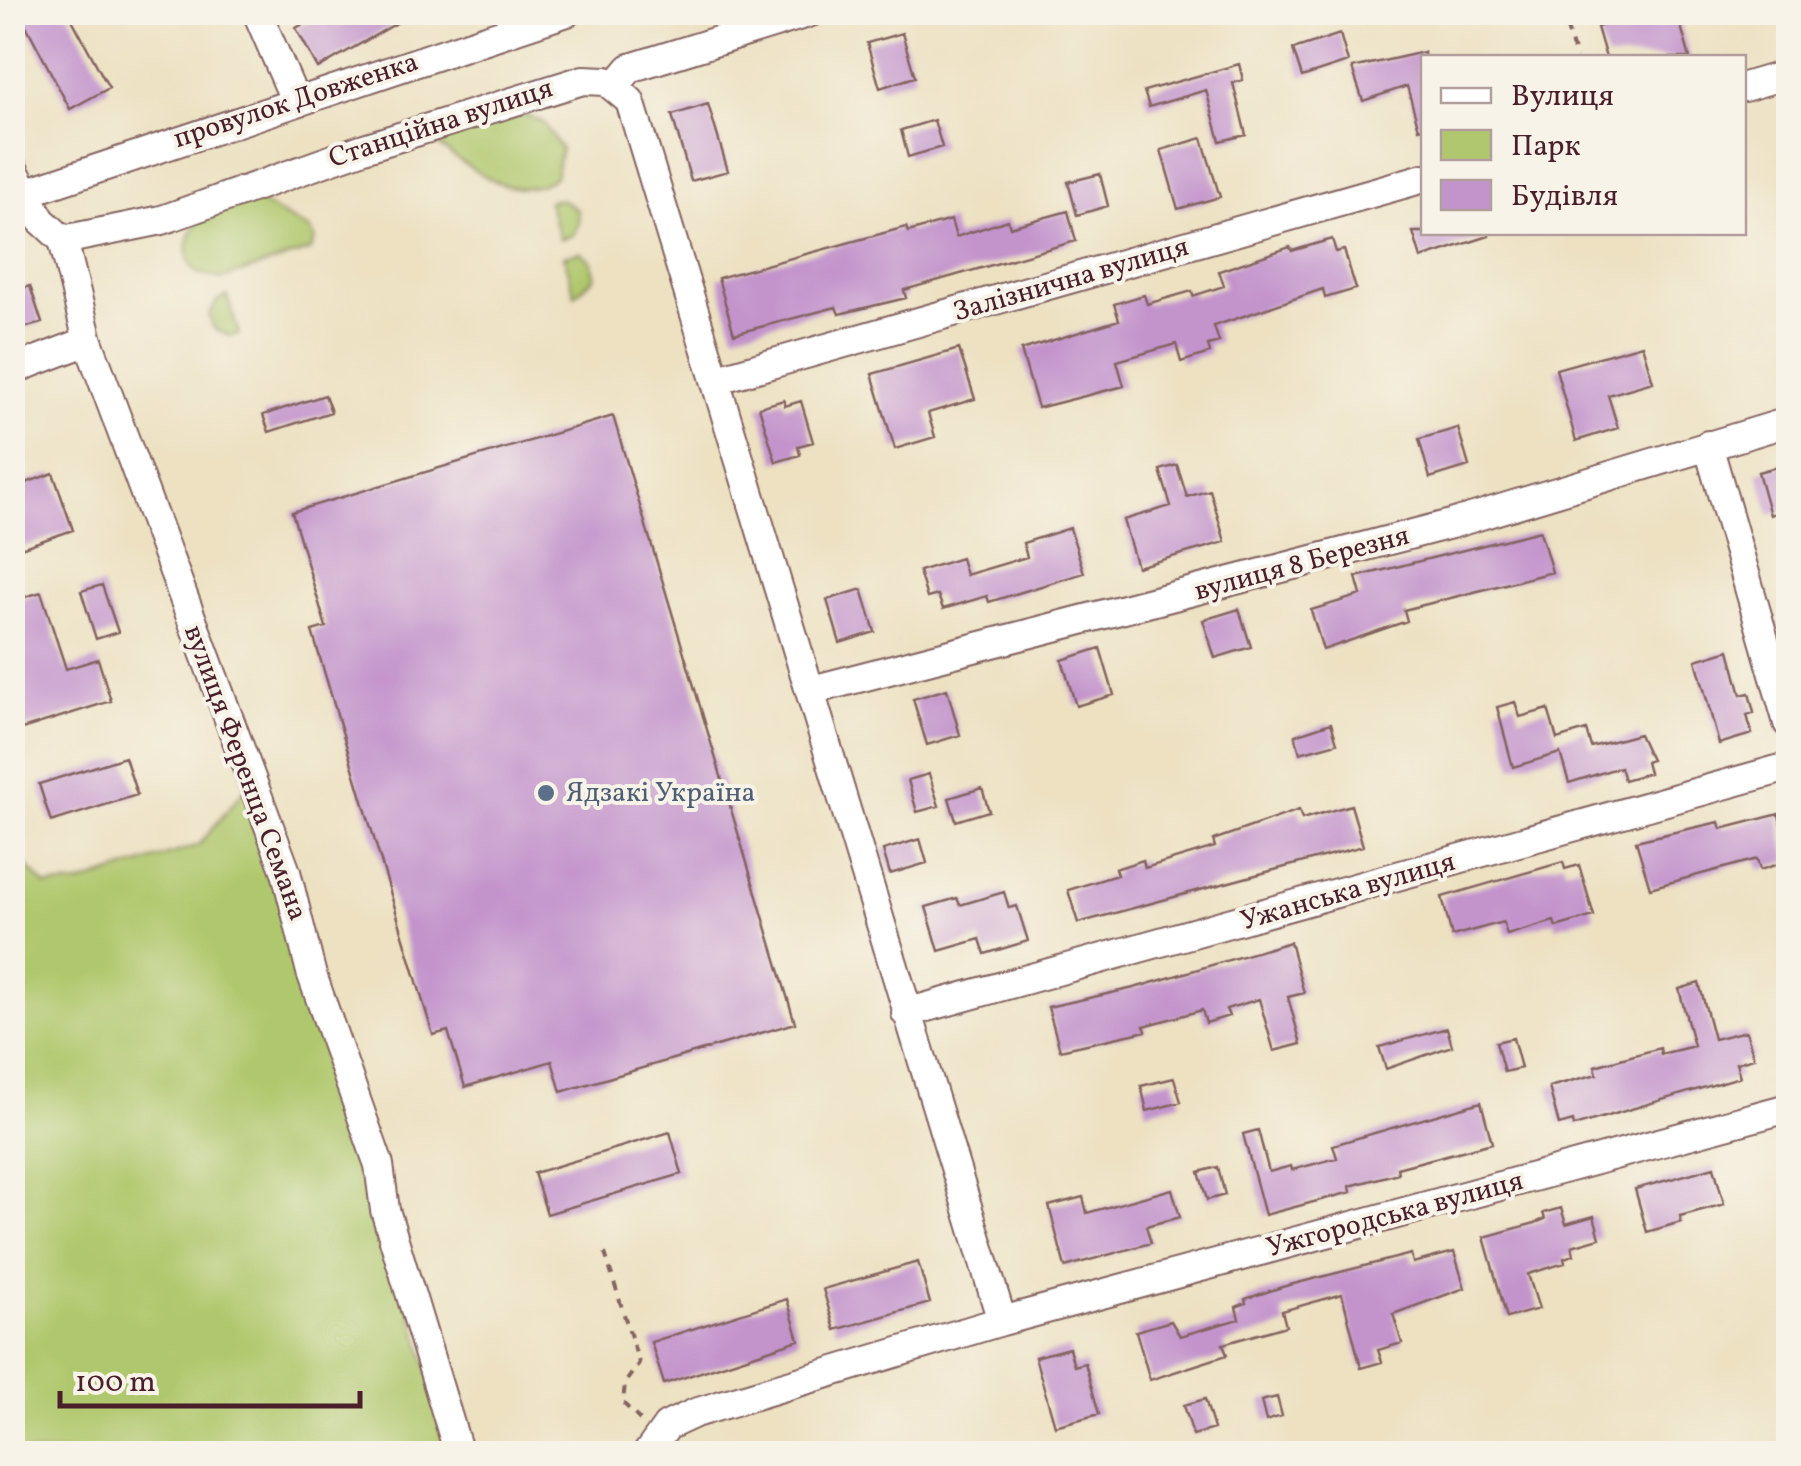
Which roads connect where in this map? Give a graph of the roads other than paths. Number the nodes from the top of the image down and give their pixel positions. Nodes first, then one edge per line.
1 (257, 12) edge
2 (567, 12) edge
3 (812, 12) edge
4 (1788, 74) edge
5 (615, 86) junction
6 (1746, 86) edge
7 (294, 100) junction
8 (12, 168) edge
9 (1421, 179) edge
10 (25, 193) junction
11 (63, 240) junction
12 (88, 341) junction
13 (12, 370) edge
14 (718, 379) junction
15 (1788, 422) edge
16 (1708, 445) junction
17 (812, 690) junction
18 (1788, 723) edge
19 (1788, 767) edge
20 (906, 1013) junction
21 (1788, 1108) edge
22 (1002, 1321) junction
23 (460, 1454) edge
24 (647, 1454) edge

1 - 7 street
2 - 7 street, провулок Довженка
3 - 5 street
4 - 6 street
5 - 11 street, Станційна вулиця
5 - 14 street
7 - 10 street, провулок Довженка
8 - 10 street, вулиця Ференца Семана
9 - 14 street, Залізнична вулиця
10 - 11 street, вулиця Ференца Семана
11 - 12 street, вулиця Ференца Семана
12 - 13 street
12 - 23 street, вулиця Ференца Семана
14 - 17 street
15 - 16 street, вулиця 8 Березня
16 - 17 street, вулиця 8 Березня
16 - 18 street
17 - 20 street
19 - 20 street, Ужанська вулиця
20 - 22 street
21 - 22 street, Ужгородська вулиця
22 - 24 street, Ужгородська вулиця

